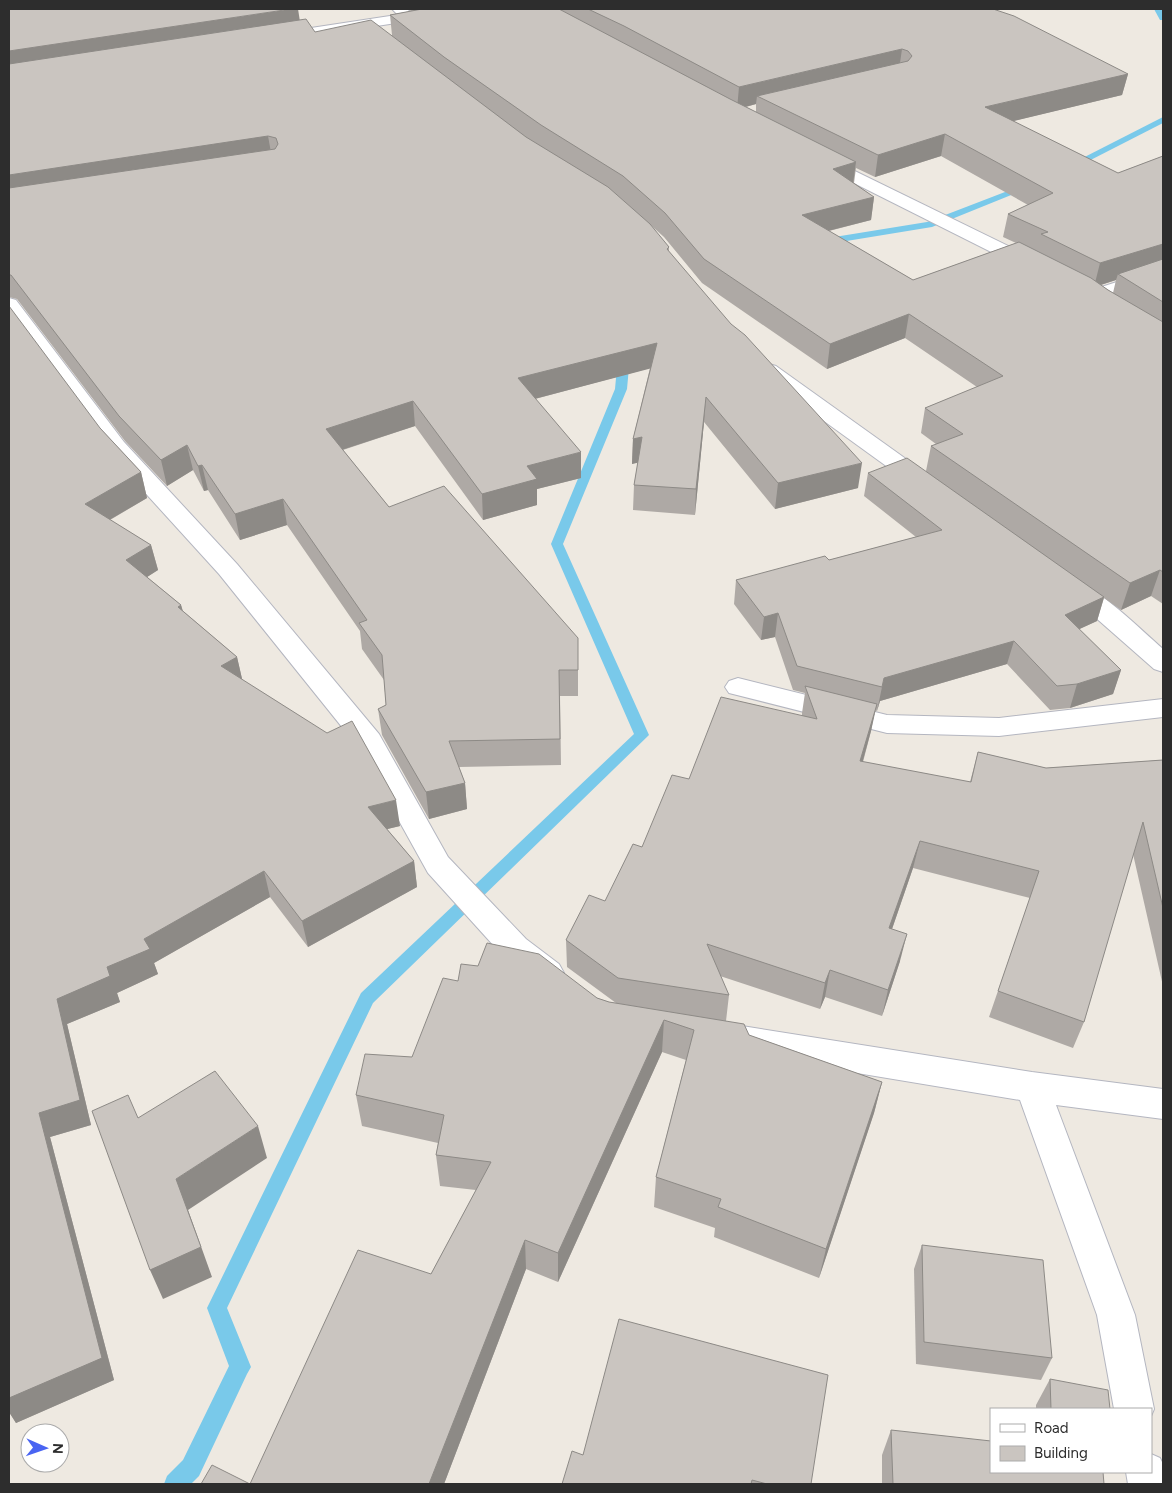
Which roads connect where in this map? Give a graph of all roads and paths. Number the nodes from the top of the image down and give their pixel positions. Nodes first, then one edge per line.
1 (462, 9) edge
2 (403, 13) edge
3 (364, 23) junction
4 (259, 40) edge
5 (387, 41) edge
6 (804, 151) edge
7 (1163, 273) edge
8 (1049, 274) edge
9 (1075, 287) edge
10 (1093, 296) junction
11 (9, 304) edge
12 (1109, 309) edge
13 (752, 355) edge
14 (943, 496) edge
15 (1059, 579) edge
16 (1163, 663) edge
17 (738, 687) dead end
18 (1163, 708) edge
19 (570, 988) edge
20 (717, 1036) edge
21 (1032, 1087) junction
22 (1163, 1104) edge
23 (1134, 1408) edge

1 - 2 street
2 - 3 street
3 - 4 street
3 - 5 street
6 - 8 street
7 - 10 street
9 - 10 street
10 - 12 street
11 - 19 street
13 - 14 street
15 - 16 street
17 - 18 street
20 - 21 street
21 - 22 street
21 - 23 street

